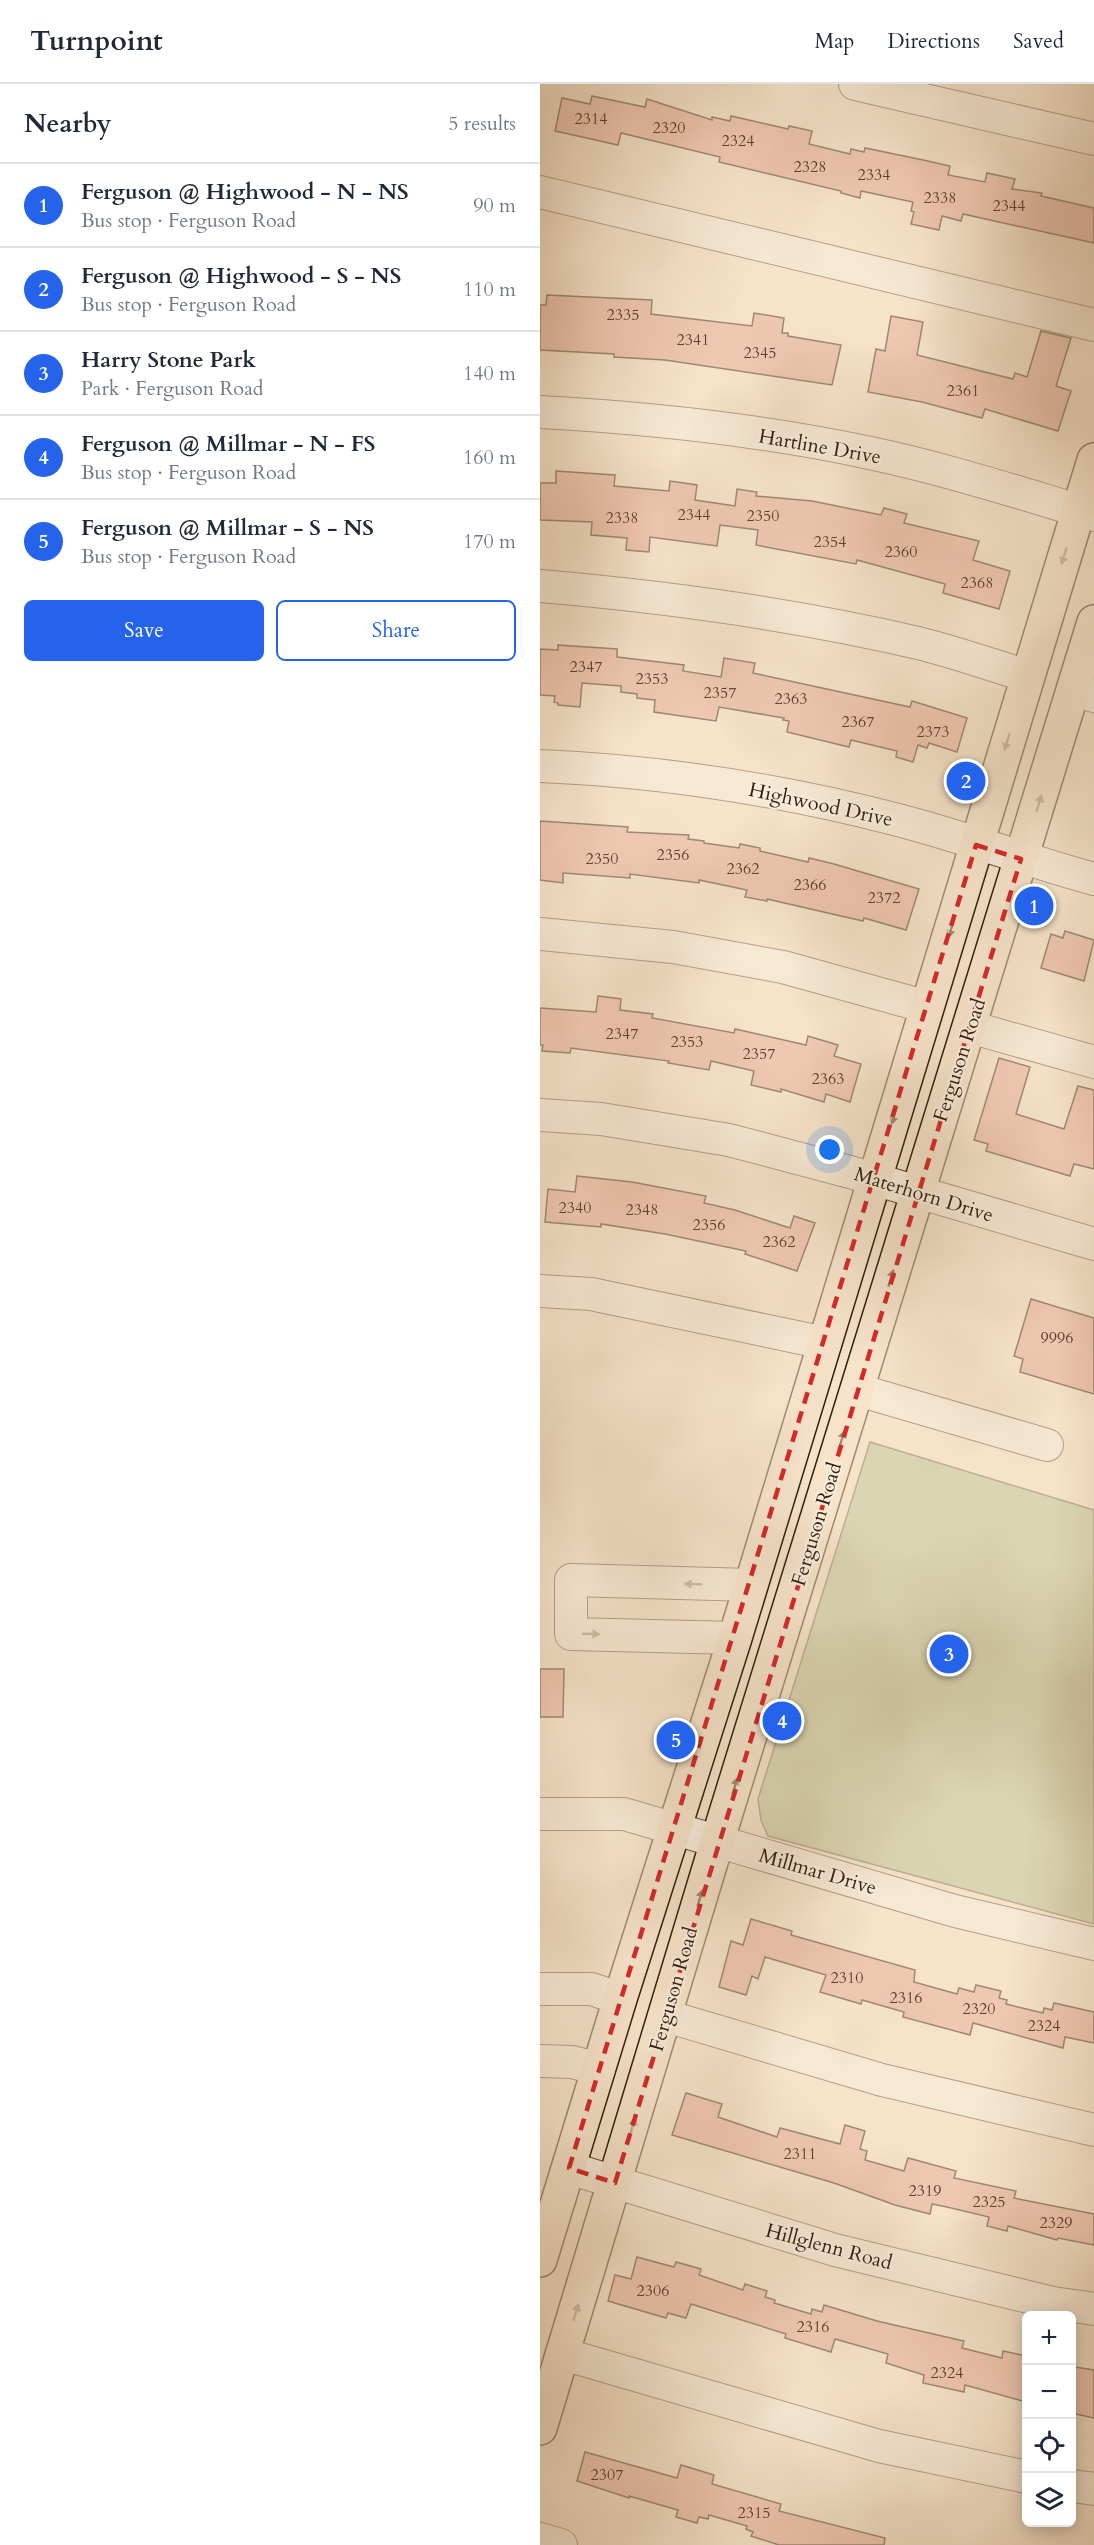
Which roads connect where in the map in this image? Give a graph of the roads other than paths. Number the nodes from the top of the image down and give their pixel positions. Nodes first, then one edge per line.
1 (855, 84) edge
2 (1094, 139) edge
3 (540, 192) edge
4 (1094, 325) edge
5 (540, 412) edge
6 (1094, 460) edge
7 (1086, 512) edge
8 (540, 586) edge
9 (1094, 621) edge
10 (1028, 676) junction
11 (1084, 693) edge
12 (540, 766) edge
13 (976, 845) junction
14 (1021, 859) junction
15 (1094, 879) edge
16 (540, 934) edge
17 (927, 1007) junction
18 (970, 1027) junction
19 (1094, 1062) edge
20 (540, 1115) edge
21 (875, 1180) junction
22 (917, 1193) junction
23 (1094, 1245) edge
24 (540, 1291) edge
25 (825, 1343) junction
26 (858, 1390) junction
27 (1047, 1445) dead end
28 (751, 1586) junction
29 (735, 1638) junction
30 (540, 1814) edge
31 (674, 1828) junction
32 (717, 1842) junction
33 (1094, 1944) edge
34 (540, 1989) edge
35 (620, 1999) junction
36 (666, 2016) junction
37 (540, 2061) edge
38 (599, 2069) junction
39 (1094, 2130) edge
40 (569, 2168) junction
41 (615, 2183) junction
42 (540, 2260) edge
43 (1094, 2309) edge
44 (563, 2354) junction
45 (540, 2428) edge
46 (1022, 2476) edge
47 (1076, 2487) edge
48 (1094, 2489) edge
49 (540, 2539) edge
50 (561, 2545) edge

1 - 2 street
3 - 4 street
5 - 7 street, Hartline Drive
6 - 7 main road
7 -> 10 main road
8 - 10 street
9 - 11 main road, Ferguson Road
10 -> 13 main road
14 -> 11 main road, Ferguson Road
12 - 13 street, Highwood Drive
13 - 14 street, Highwood Drive
13 -> 17 main road
14 - 15 street, Highwood Drive
14 - 18 main road, Ferguson Road
16 - 17 street
17 -> 21 main road
18 - 19 street
18 - 22 main road, Ferguson Road
20 - 21 street, Materhorn Drive
21 - 22 street, Materhorn Drive
21 - 25 main road
22 - 23 street, Materhorn Drive
26 -> 22 main road, Ferguson Road
24 - 25 street
25 - 28 main road
26 - 27 street
32 -> 26 main road, Ferguson Road
28 - 29 main road
28 -> 29 street
29 - 31 main road
30 - 31 street, Millmar Drive
31 - 32 street, Millmar Drive
31 - 35 main road
32 - 33 street, Millmar Drive
36 -> 32 main road, Ferguson Road
34 - 35 street
35 - 38 main road
36 - 39 street
41 -> 36 main road, Ferguson Road
37 - 38 street
38 - 40 main road
40 - 41 street, Hillglenn Road
40 - 42 main road
41 - 43 street, Hillglenn Road
44 -> 41 main road, Ferguson Road
44 - 45 main road, Ferguson Road
44 - 46 street
47 - 48 street
49 - 50 street

